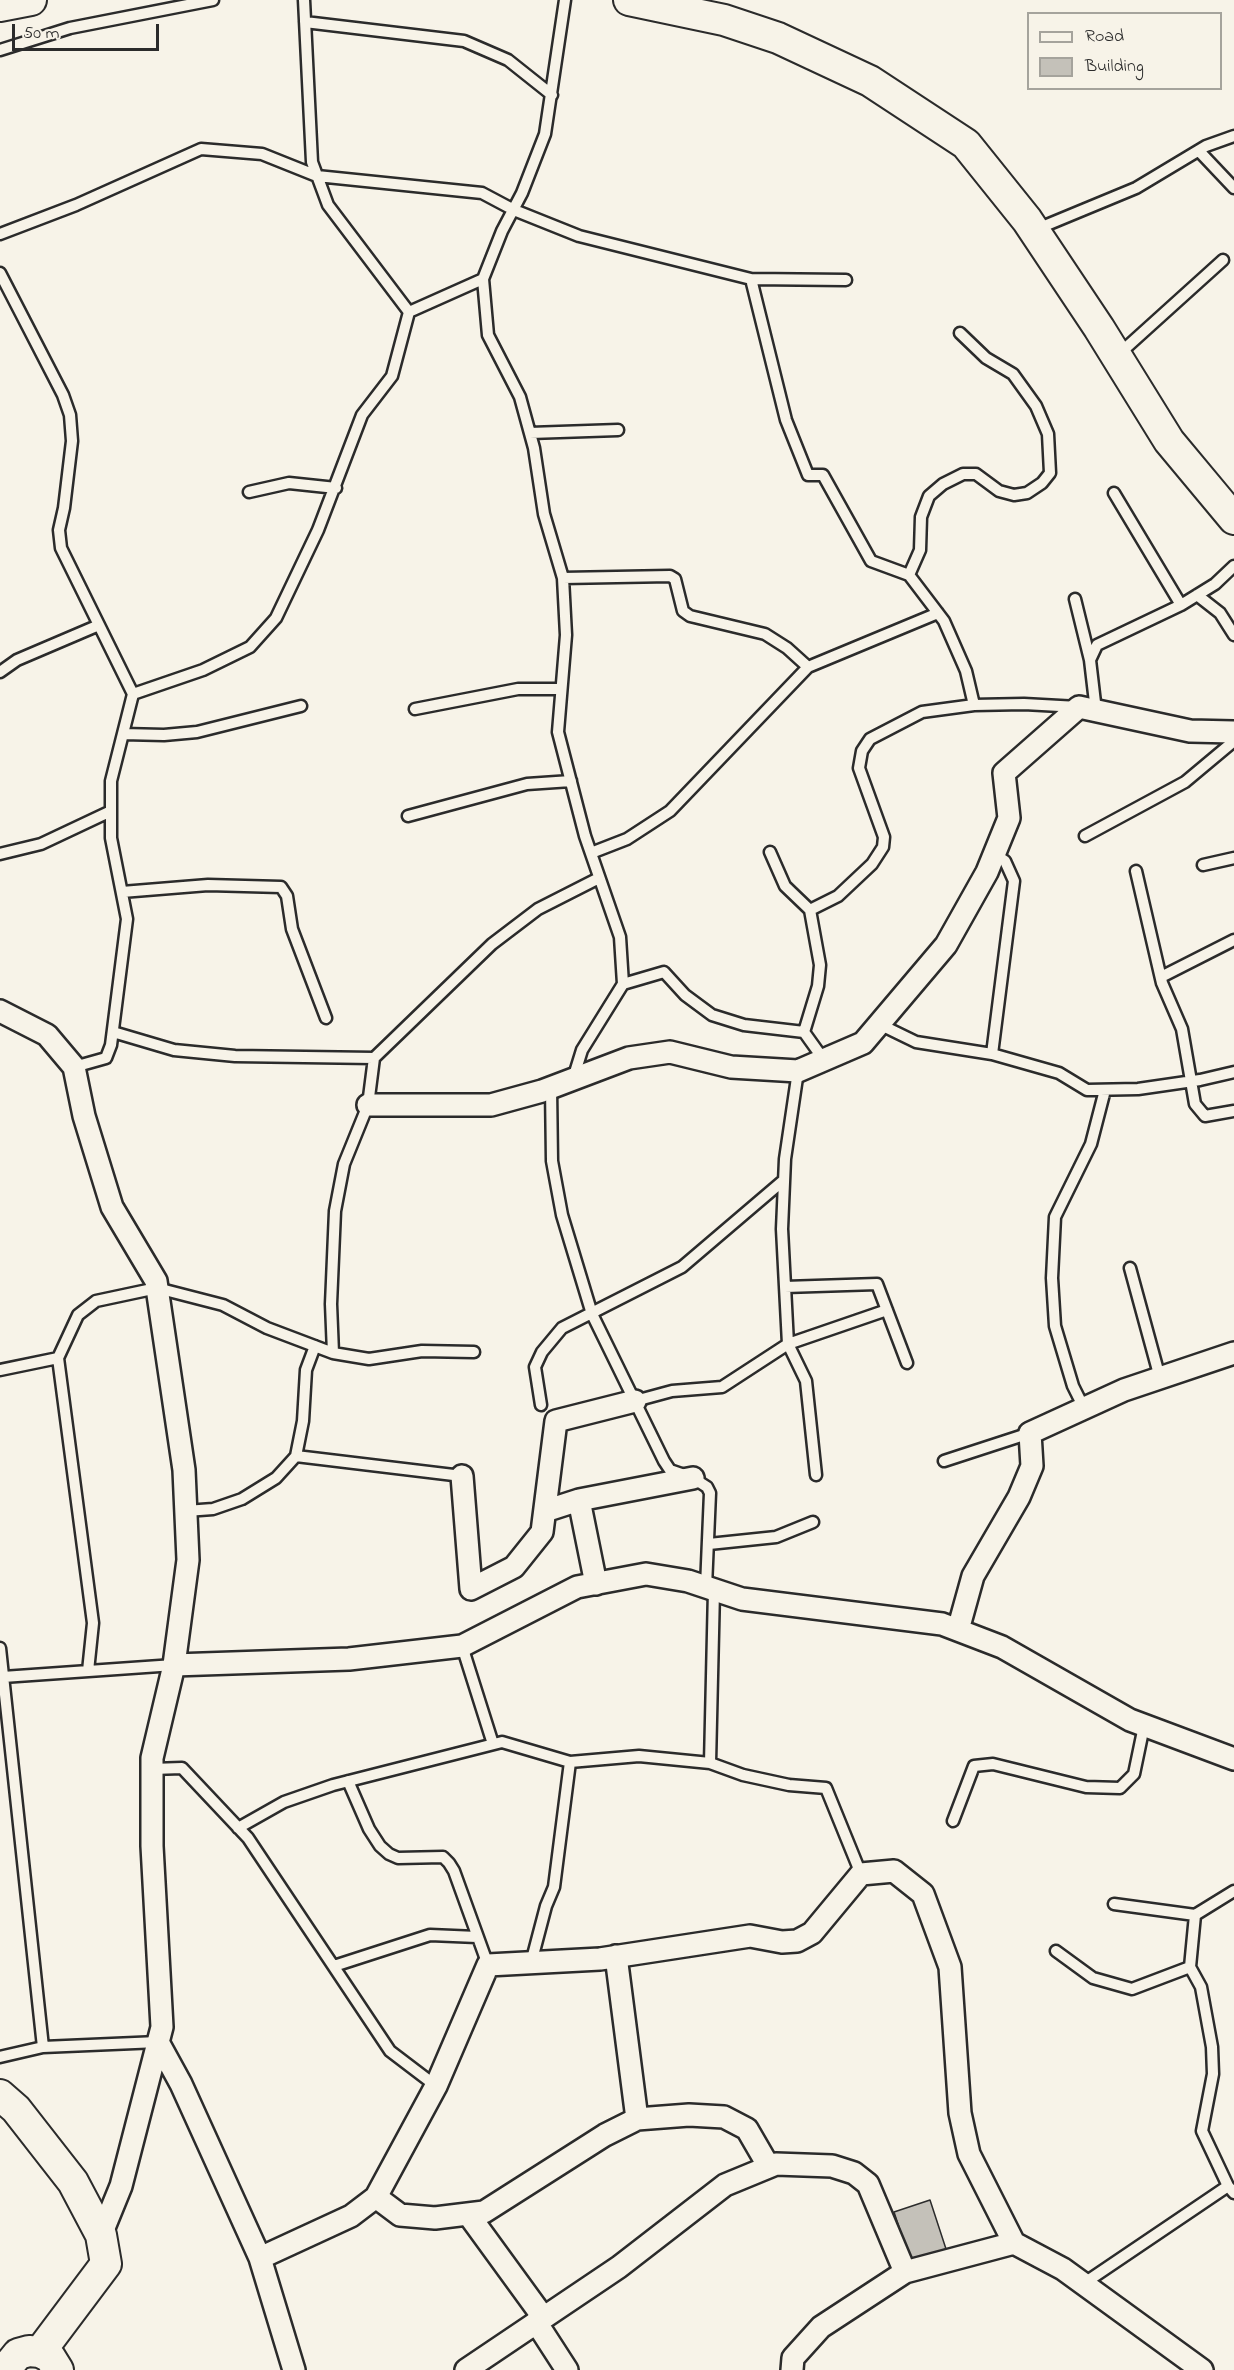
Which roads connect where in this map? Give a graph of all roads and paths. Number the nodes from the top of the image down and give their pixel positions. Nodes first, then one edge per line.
1 (31, 0) edge
2 (213, 0) edge
3 (304, 0) edge
4 (565, 0) edge
5 (629, 0) edge
6 (0, 6) edge
7 (723, 10) edge
8 (305, 22) junction
9 (0, 50) edge
10 (552, 95) junction
11 (1234, 136) edge
12 (1199, 151) junction
13 (317, 176) junction
14 (1234, 188) edge
15 (513, 210) junction
16 (1034, 230) junction
17 (0, 234) edge
18 (1223, 260) dead end
19 (0, 273) edge
20 (483, 279) junction
21 (751, 279) junction
22 (846, 279) dead end
23 (409, 312) junction
24 (960, 333) dead end
25 (1116, 356) junction
26 (618, 430) dead end
27 (530, 432) junction
28 (336, 488) junction
29 (249, 492) dead end
30 (1114, 493) dead end
31 (1234, 519) edge
32 (1234, 566) edge
33 (909, 575) junction
34 (563, 578) junction
35 (1197, 596) junction
36 (1075, 599) dead end
37 (1181, 605) junction
38 (938, 613) junction
39 (99, 625) junction
40 (1234, 635) edge
41 (1090, 660) junction
42 (808, 667) junction
43 (0, 672) edge
44 (561, 689) junction
45 (133, 694) junction
46 (974, 705) junction
47 (301, 706) dead end
48 (414, 709) dead end
49 (1088, 709) junction
50 (1234, 732) edge
51 (123, 734) junction
52 (1234, 741) edge
53 (572, 781) junction
54 (111, 811) junction
55 (408, 816) dead end
56 (1085, 836) dead end
57 (770, 852) dead end
58 (591, 853) junction
59 (0, 854) edge
60 (994, 854) junction
61 (1234, 858) edge
62 (1203, 865) dead end
63 (1136, 871) dead end
64 (599, 878) junction
65 (122, 892) junction
66 (810, 910) junction
67 (1234, 940) edge
68 (1161, 977) junction
69 (623, 984) junction
70 (0, 1011) edge
71 (326, 1018) dead end
72 (879, 1024) junction
73 (113, 1032) junction
74 (804, 1032) junction
75 (992, 1054) junction
76 (374, 1058) junction
77 (824, 1060) junction
78 (74, 1067) junction
79 (798, 1071) junction
80 (1234, 1072) edge
81 (573, 1079) junction
82 (1191, 1081) junction
83 (551, 1088) junction
84 (1105, 1090) junction
85 (368, 1105) junction
86 (1234, 1111) edge
87 (784, 1180) junction
88 (1130, 1268) dead end
89 (785, 1287) junction
90 (157, 1288) junction
91 (887, 1310) junction
92 (592, 1314) junction
93 (788, 1344) junction
94 (315, 1346) junction
95 (474, 1352) dead end
96 (333, 1353) junction
97 (1234, 1353) edge
98 (58, 1358) junction
99 (907, 1363) dead end
100 (0, 1370) edge
101 (1160, 1378) junction
102 (635, 1401) junction
103 (541, 1405) dead end
104 (1084, 1408) junction
105 (1030, 1433) junction
106 (296, 1456) junction
107 (944, 1461) dead end
108 (816, 1475) dead end
109 (462, 1476) joint
110 (693, 1478) junction
111 (579, 1500) junction
112 (186, 1511) junction
113 (545, 1511) junction
114 (813, 1522) dead end
115 (709, 1544) junction
116 (596, 1584) junction
117 (710, 1589) junction
118 (958, 1630) junction
119 (462, 1646) junction
120 (0, 1648) edge
121 (174, 1665) junction
122 (88, 1671) junction
123 (3, 1677) junction
124 (1144, 1726) junction
125 (493, 1744) junction
126 (1234, 1759) edge
127 (570, 1762) junction
128 (710, 1763) junction
129 (152, 1768) junction
130 (348, 1781) junction
131 (953, 1821) dead end
132 (238, 1828) junction
133 (861, 1874) junction
134 (1234, 1891) edge
135 (1114, 1904) dead end
136 (1196, 1915) junction
137 (477, 1937) junction
138 (1056, 1951) dead end
139 (616, 1956) junction
140 (531, 1963) junction
141 (488, 1965) junction
142 (334, 1966) junction
143 (1190, 1967) junction
144 (158, 2042) junction
145 (43, 2047) junction
146 (0, 2057) edge
147 (436, 2086) junction
148 (0, 2095) edge
149 (637, 2119) junction
150 (769, 2167) junction
151 (1231, 2189) edge
152 (376, 2198) junction
153 (468, 2214) junction
154 (101, 2235) junction
155 (1014, 2243) junction
156 (260, 2258) junction
157 (905, 2272) junction
158 (1083, 2284) junction
159 (539, 2320) junction
160 (49, 2361) edge
161 (5, 2370) edge
162 (294, 2370) edge
163 (466, 2370) edge
164 (567, 2370) edge
165 (792, 2370) edge
166 (1203, 2370) edge

1 - 6 main road
2 - 9 lane
3 - 8 lane
4 - 10 lane
5 - 7 main road
7 - 16 main road
8 - 10 lane
8 - 13 lane
10 - 15 lane
11 - 12 lane
12 - 14 lane
12 - 16 lane
13 - 15 lane
13 - 17 lane
13 - 23 lane
15 - 20 lane
15 - 21 lane
16 - 25 main road
18 - 25 lane
19 - 39 lane
20 - 23 lane
20 - 27 lane
21 - 22 lane
21 - 33 lane
23 - 28 lane
24 - 33 lane
25 - 31 main road
26 - 27 lane
27 - 34 lane
28 - 29 lane
28 - 45 lane
30 - 37 lane
32 - 35 lane
33 - 38 lane
34 - 42 lane
34 - 44 lane
35 - 37 lane
35 - 40 lane
36 - 41 lane
37 - 41 lane
38 - 42 lane
38 - 46 lane
39 - 43 lane
39 - 45 lane
41 - 49 lane
42 - 58 lane
44 - 48 lane
44 - 53 lane
45 - 51 lane
46 - 49 lane
46 - 66 lane
47 - 51 lane
49 - 50 street
49 - 60 street
51 - 54 lane
52 - 56 lane
53 - 55 lane
53 - 58 lane
54 - 59 lane
54 - 65 lane
57 - 66 lane
58 - 64 lane
60 - 72 street
60 - 75 lane
61 - 62 lane
63 - 68 lane
64 - 69 lane
64 - 76 lane
65 - 71 lane
65 - 73 lane
66 - 74 lane
67 - 68 lane
68 - 82 lane
69 - 74 lane
69 - 81 lane
70 - 78 street
72 - 75 lane
72 - 77 street
73 - 76 lane
73 - 78 lane
74 - 77 lane
75 - 84 lane
76 - 85 lane
77 - 79 street
78 - 90 street
79 - 81 street
79 - 87 lane
80 - 82 lane
81 - 83 street
82 - 84 lane
82 - 86 lane
83 - 85 street
83 - 92 lane
84 - 104 lane
85 - 96 lane
87 - 89 lane
87 - 92 lane
88 - 101 lane
89 - 91 lane
89 - 93 lane
90 - 94 lane
90 - 98 lane
90 - 112 street
91 - 93 lane
91 - 99 lane
92 - 102 lane
92 - 103 lane
93 - 102 lane
93 - 108 lane
94 - 96 lane
94 - 106 lane
95 - 96 lane
97 - 101 street
98 - 100 lane
98 - 122 lane
101 - 104 street
102 - 110 lane
102 - 113 street
104 - 105 street
105 - 107 lane
105 - 118 street
106 - 109 lane
106 - 112 lane
109 - 113 street
110 - 111 street
110 - 115 lane
111 - 113 street
111 - 116 street
112 - 121 street
114 - 115 lane
115 - 117 lane
116 - 117 street
116 - 119 street
117 - 118 street
117 - 128 lane
118 - 124 street
119 - 121 street
119 - 125 lane
120 - 123 lane
121 - 122 lane
121 - 129 street
122 - 123 lane
123 - 145 lane
124 - 126 street
124 - 131 lane
125 - 127 lane
125 - 130 lane
127 - 128 lane
127 - 140 lane
128 - 133 lane
129 - 132 lane
129 - 144 street
130 - 132 lane
130 - 137 lane
132 - 142 lane
133 - 139 street
133 - 155 street
134 - 136 lane
135 - 136 lane
136 - 143 lane
137 - 141 lane
137 - 142 lane
138 - 143 lane
139 - 140 street
139 - 149 street
140 - 141 street
141 - 147 street
142 - 147 lane
143 - 151 lane
144 - 145 lane
144 - 154 street
144 - 156 street
145 - 146 lane
147 - 152 street
148 - 154 main road
149 - 150 street
149 - 153 street
150 - 157 street
150 - 159 street
151 - 158 lane
152 - 153 street
152 - 156 street
153 - 159 street
154 - 160 main road
155 - 157 street
155 - 158 street
156 - 162 street
157 - 165 street
158 - 166 street
159 - 163 street
159 - 164 street
160 - 161 main road

